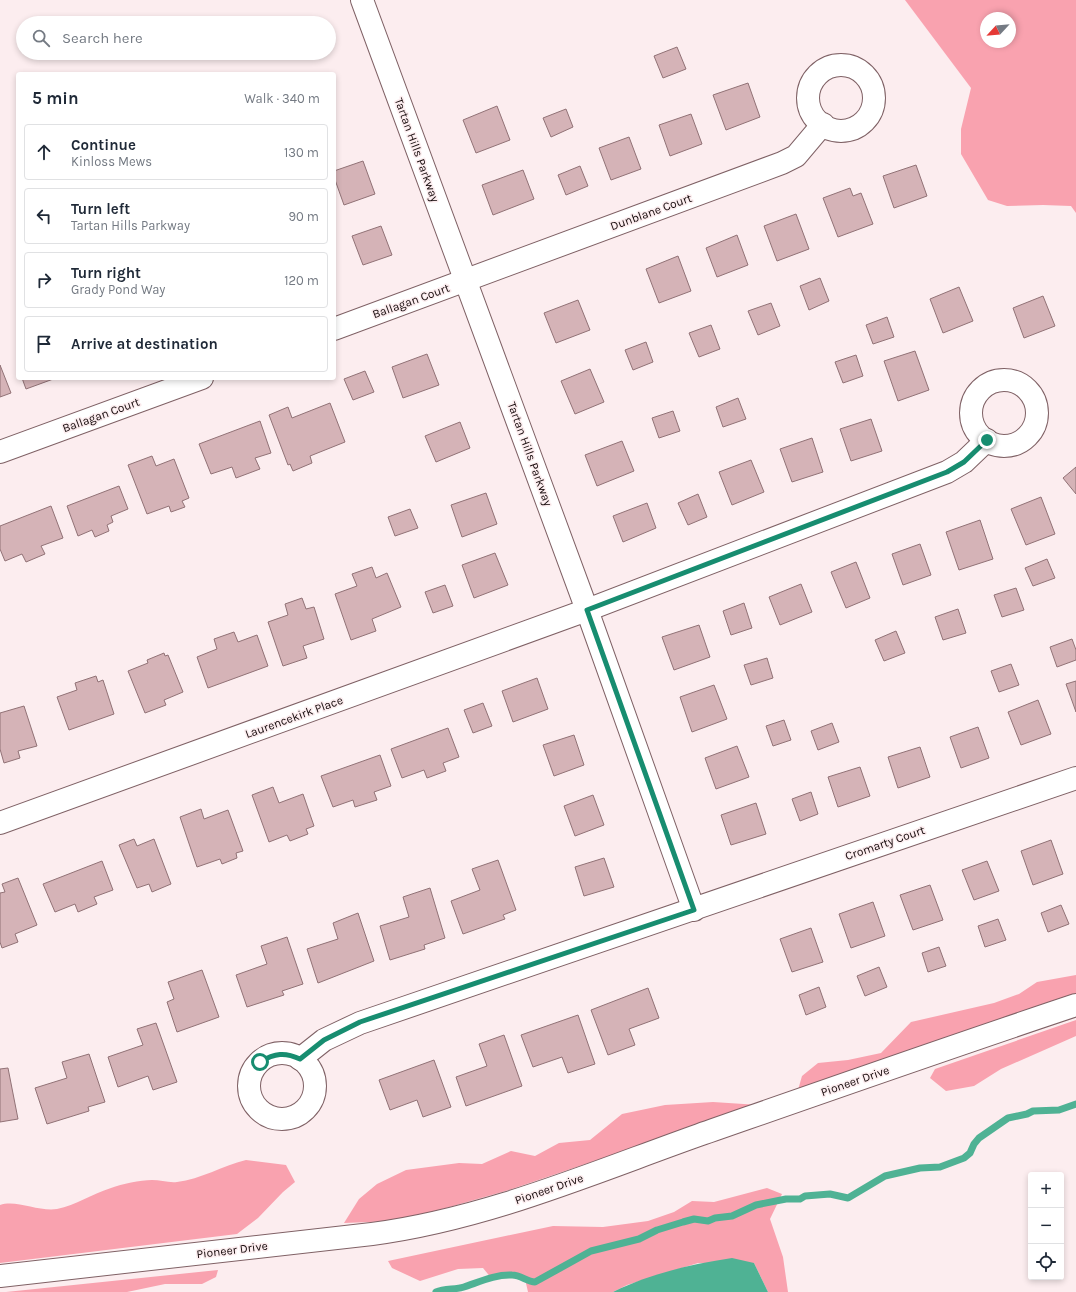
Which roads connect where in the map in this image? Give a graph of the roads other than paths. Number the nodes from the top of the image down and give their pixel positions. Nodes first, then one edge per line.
1 (362, 0) edge
2 (823, 124) dead end
3 (466, 281) junction
4 (336, 328) edge
5 (197, 380) edge
6 (987, 440) dead end
7 (0, 452) edge
8 (587, 610) junction
9 (1076, 778) edge
10 (0, 823) edge
11 (694, 910) junction
12 (1076, 1005) edge
13 (300, 1059) dead end
14 (0, 1276) edge

1 - 3 street, Tartan Hills Parkway
2 - 3 street, Dunblane Court
3 - 4 street, Ballagan Court
3 - 8 street, Tartan Hills Parkway
5 - 7 street, Ballagan Court
6 - 8 street, Laurencekirk Place
8 - 10 street, Laurencekirk Place
8 - 11 street, Tartan Hills Parkway
9 - 11 street, Cromarty Court
11 - 13 street, Cromarty Court
12 - 14 street, Pioneer Drive

